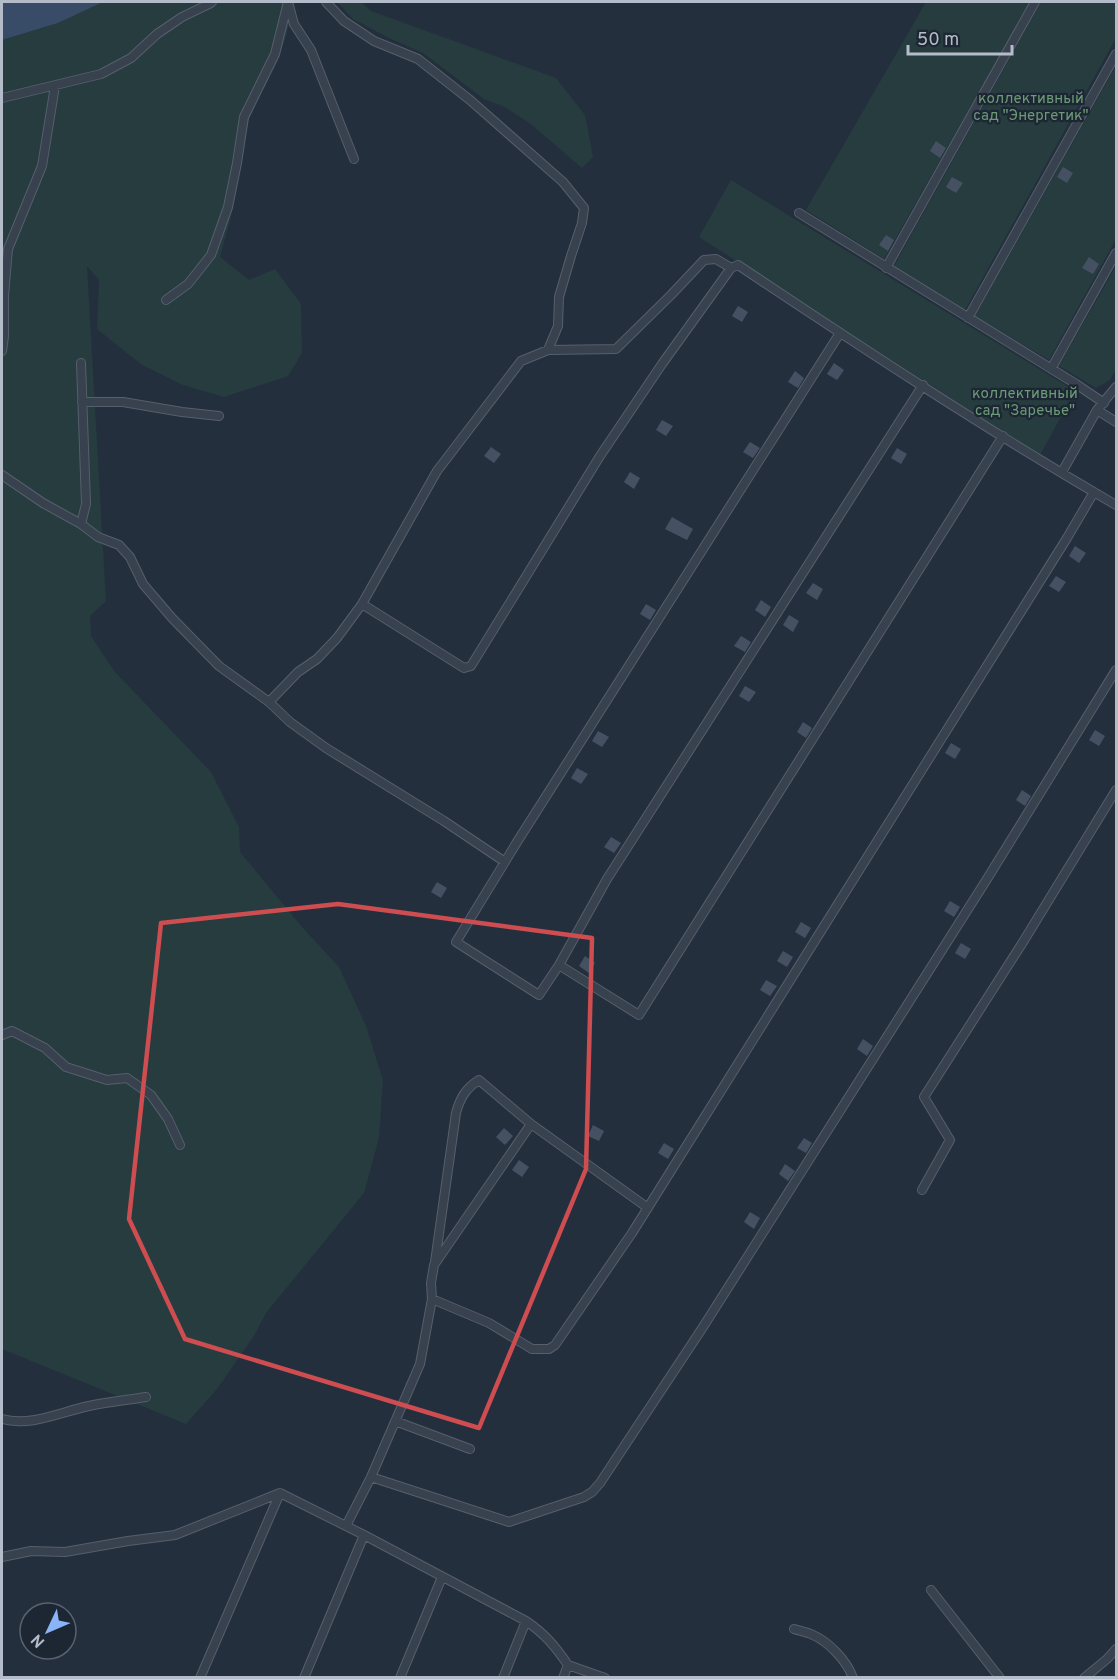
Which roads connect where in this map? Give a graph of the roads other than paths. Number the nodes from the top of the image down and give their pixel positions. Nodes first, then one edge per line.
1 (212, 2) edge
2 (288, 2) edge
3 (326, 2) edge
4 (1035, 2) edge
5 (1116, 54) edge
6 (55, 86) junction
7 (2, 98) edge
8 (354, 159) dead end
9 (799, 213) dead end
10 (1116, 253) edge
11 (731, 268) junction
12 (886, 268) junction
13 (166, 300) dead end
14 (968, 318) junction
15 (840, 333) junction
16 (548, 350) junction
17 (2, 351) edge
18 (81, 363) dead end
19 (1051, 369) junction
20 (923, 385) junction
21 (1116, 387) edge
22 (82, 402) junction
23 (1104, 403) junction
24 (1097, 410) junction
25 (219, 416) dead end
26 (1116, 422) edge
27 (1003, 436) junction
28 (1062, 472) junction
29 (2, 475) edge
30 (1094, 492) junction
31 (1116, 505) edge
32 (81, 524) junction
33 (362, 604) junction
34 (1116, 670) edge
35 (269, 702) junction
36 (1116, 790) edge
37 (505, 862) junction
38 (559, 965) junction
39 (2, 1035) edge
40 (531, 1124) junction
41 (180, 1145) dead end
42 (922, 1190) dead end
43 (648, 1208) junction
44 (434, 1265) junction
45 (432, 1299) junction
46 (146, 1398) dead end
47 (2, 1419) edge
48 (395, 1420) junction
49 (470, 1449) dead end
50 (371, 1477) junction
51 (280, 1493) junction
52 (346, 1526) junction
53 (364, 1535) junction
54 (2, 1557) edge
55 (442, 1577) junction
56 (931, 1590) dead end
57 (526, 1621) junction
58 (794, 1629) dead end
59 (1116, 1649) edge
60 (568, 1665) junction
61 (200, 1677) edge
62 (304, 1677) edge
63 (400, 1677) edge
64 (503, 1677) edge
65 (562, 1677) edge
66 (605, 1677) edge
67 (853, 1677) edge
68 (1000, 1677) edge
69 (1084, 1677) edge

1 - 6 lane
2 - 8 lane
2 - 13 lane
3 - 16 lane
4 - 12 lane
5 - 14 lane
6 - 7 lane
6 - 17 lane
9 - 12 lane
10 - 19 lane
11 - 15 lane
11 - 16 lane
11 - 33 lane
12 - 14 lane
14 - 19 lane
15 - 20 lane
15 - 37 lane
16 - 33 lane
18 - 22 lane
19 - 23 lane
20 - 27 lane
20 - 38 lane
21 - 23 lane
22 - 25 lane
22 - 32 lane
23 - 24 lane
24 - 26 lane
24 - 28 lane
27 - 28 lane
27 - 38 lane
28 - 30 lane
29 - 32 lane
30 - 31 lane
30 - 43 lane
32 - 35 lane
33 - 35 lane
34 - 50 lane
35 - 37 lane
36 - 42 lane
37 - 38 lane
39 - 41 lane
40 - 43 lane
40 - 44 lane
40 - 44 lane
43 - 45 lane
44 - 45 lane
45 - 48 lane
46 - 47 lane
48 - 49 lane
48 - 50 lane
50 - 52 lane
51 - 52 lane
51 - 54 lane
51 - 61 lane
52 - 53 lane
53 - 55 lane
53 - 62 lane
55 - 57 lane
55 - 63 lane
56 - 68 lane
57 - 60 lane
57 - 64 lane
58 - 67 lane
59 - 69 lane
60 - 65 lane
60 - 66 lane

